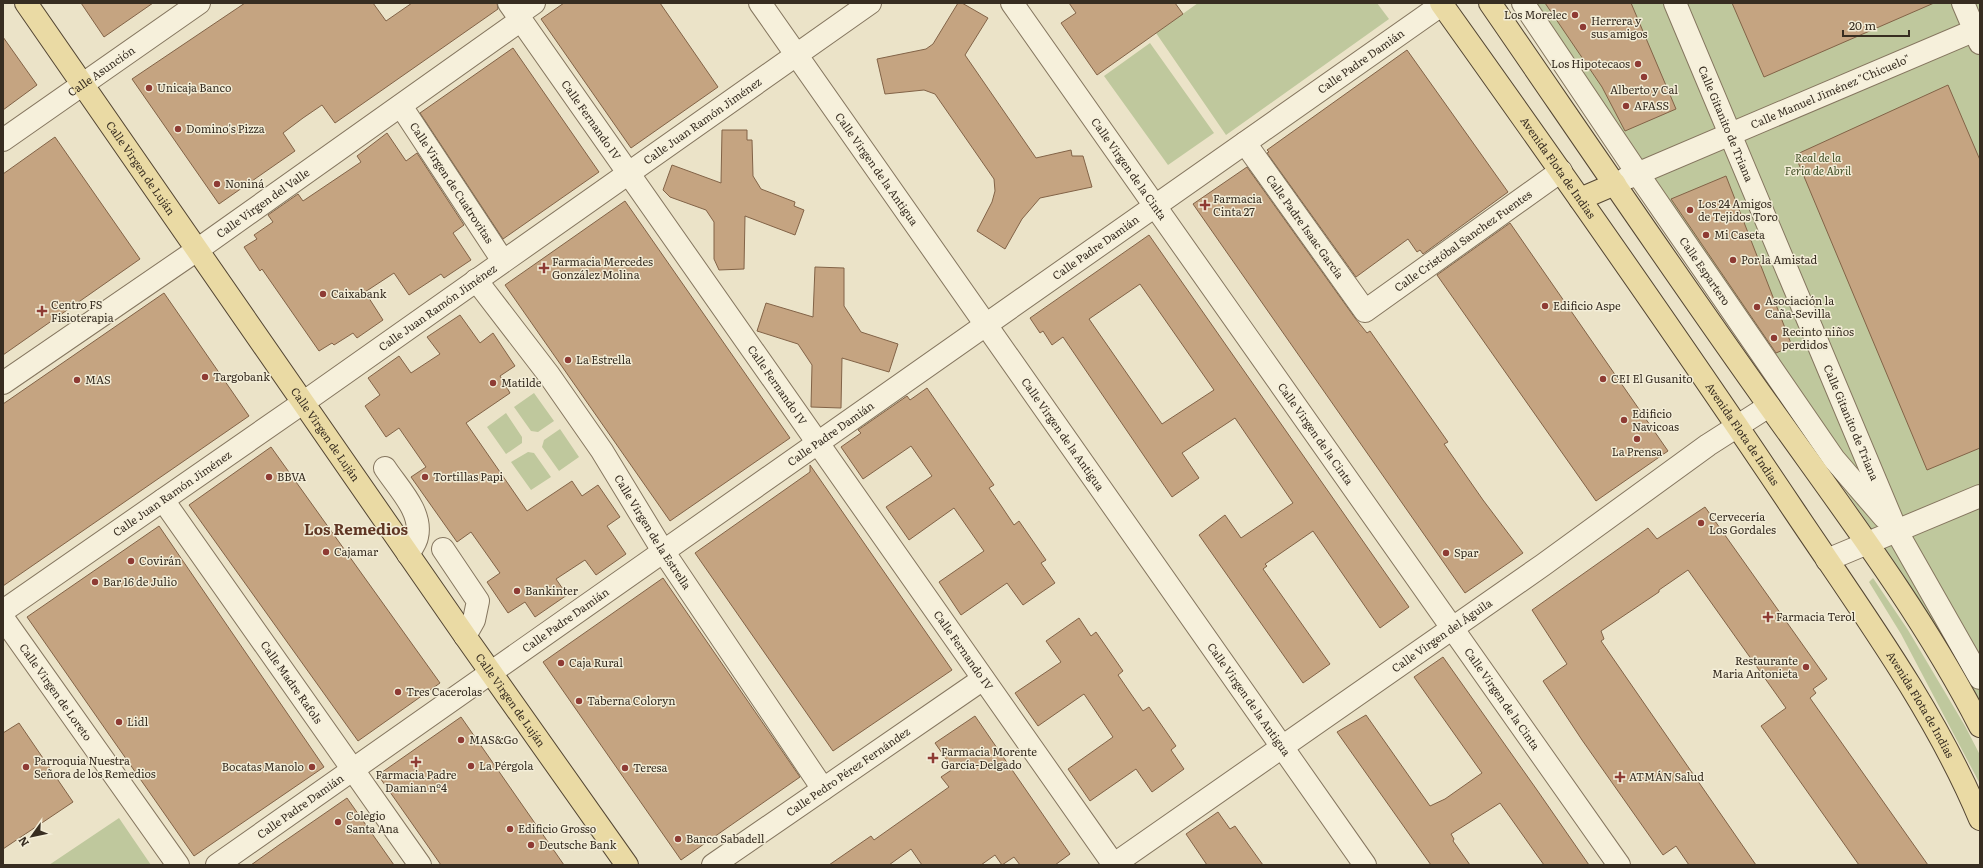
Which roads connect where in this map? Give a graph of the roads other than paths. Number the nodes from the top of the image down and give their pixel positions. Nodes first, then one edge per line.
1 (26, 3) edge
2 (199, 3) edge
3 (760, 3) edge
4 (870, 3) edge
5 (1012, 3) edge
6 (1490, 3) edge
7 (1523, 3) edge
8 (1675, 3) edge
9 (1963, 3) edge
10 (1443, 4) edge
11 (521, 10) edge
12 (1978, 34) edge
13 (796, 55) junction
14 (83, 86) junction
15 (401, 106) junction
16 (1730, 135) junction
17 (3, 140) edge
18 (1245, 143) junction
19 (1561, 171) junction
20 (628, 173) junction
21 (1638, 174) junction
22 (1615, 184) junction
23 (1580, 198) junction
24 (1155, 206) junction
25 (197, 250) junction
26 (503, 260) junction
27 (476, 280) junction
28 (1365, 311) joint
29 (986, 324) junction
30 (3, 383) edge
31 (304, 402) junction
32 (1769, 406) junction
33 (1738, 427) junction
34 (817, 442) junction
35 (385, 468) dead end
36 (1980, 496) edge
37 (163, 500) junction
38 (1897, 532) junction
39 (1868, 544) junction
40 (443, 549) dead end
41 (663, 551) junction
42 (408, 554) junction
43 (1827, 560) junction
44 (3, 611) edge
45 (3, 618) edge
46 (1451, 628) junction
47 (465, 636) junction
48 (491, 672) junction
49 (983, 678) junction
50 (1980, 678) edge
51 (1980, 726) edge
52 (1282, 747) junction
53 (352, 769) junction
54 (823, 789) junction
55 (1980, 819) edge
56 (178, 865) edge
57 (216, 865) edge
58 (420, 865) edge
59 (627, 865) edge
60 (713, 865) edge
61 (1114, 865) edge
62 (1365, 865) edge
63 (1619, 865) edge

1 - 14 main road, Calle Virgen de Luján
2 - 14 street, Calle Asunción
3 - 13 street, Calle Virgen de la Antigua
4 - 13 street, Calle Juan Ramón Jiménez
5 - 24 street, Calle Virgen de la Cinta
6 - 22 main road
7 - 21 street, Calle Espartero
8 - 16 street, Calle Gitanito de Triana
9 - 12 street
10 - 18 street, Calle Padre Damián
10 - 19 main road, Avenida Flota de Indias
11 - 15 street, Calle Virgen del Valle
11 - 20 street, Calle Fernando IV
12 - 16 street, Calle Manuel Jiménez "Chicuelo"
13 - 20 street, Calle Juan Ramón Jiménez
13 - 29 street, Calle Virgen de la Antigua
14 - 17 street, Calle Asunción
14 - 25 main road, Calle Virgen de Luján
15 - 25 street, Calle Virgen del Valle
15 - 26 street, Calle Virgen de Cuatrovitas
16 - 21 street, Calle Manuel Jiménez "Chicuelo"
16 - 38 street, Calle Gitanito de Triana
18 - 24 street, Calle Padre Damián
18 - 28 street, Calle Padre Isaac García
19 - 23 main road, Avenida Flota de Indias
19 - 28 street, Calle Cristóbal Sanchez Fuentes
20 - 26 street, Calle Juan Ramón Jiménez
20 - 34 street, Calle Fernando IV
21 - 22 street, Calle Manuel Jiménez "Chicuelo"
21 - 38 street, Calle Espartero
22 - 23 main road
22 - 32 main road
23 - 33 main road, Avenida Flota de Indias
24 - 29 street, Calle Padre Damián
24 - 46 street, Calle Virgen de la Cinta
25 - 30 street, Calle Virgen del Valle
25 - 31 main road, Calle Virgen de Luján
26 - 27 street, Calle Juan Ramón Jiménez
27 - 31 street, Calle Juan Ramón Jiménez
27 - 41 street, Calle Virgen de la Estrella
29 - 34 street, Calle Padre Damián
29 - 52 street, Calle Virgen de la Antigua
31 - 37 street, Calle Juan Ramón Jiménez
31 - 42 main road, Calle Virgen de Luján
32 - 33 street, Calle Virgen del Águila
32 - 39 main road
33 - 43 main road, Avenida Flota de Indias
33 - 46 street, Calle Virgen del Águila
34 - 41 street, Calle Padre Damián
34 - 49 street, Calle Fernando IV
35 - 42 street
36 - 38 street
37 - 44 street, Calle Juan Ramón Jiménez
37 - 53 street, Calle Madre Rafols
38 - 39 street
38 - 50 street, Calle Gitanito de Triana
39 - 43 street
39 - 51 main road
40 - 47 street
41 - 48 street, Calle Padre Damián
41 - 54 street, Calle Virgen de la Estrella
42 - 47 main road, Calle Virgen de Luján
43 - 55 main road, Avenida Flota de Indias
45 - 56 street, Calle Virgen de Loreto
46 - 52 street, Calle Virgen del Águila
46 - 63 street, Calle Virgen de la Cinta
47 - 48 main road, Calle Virgen de Luján
48 - 53 street, Calle Padre Damián
48 - 59 main road, Calle Virgen de Luján
49 - 54 street, Calle Pedro Pérez Fernández
49 - 61 street, Calle Fernando IV
52 - 61 street, Calle Virgen del Águila
52 - 62 street, Calle Virgen de la Antigua
53 - 57 street, Calle Padre Damián
53 - 58 street, Calle Madre Rafols
54 - 60 street, Calle Pedro Pérez Fernández

